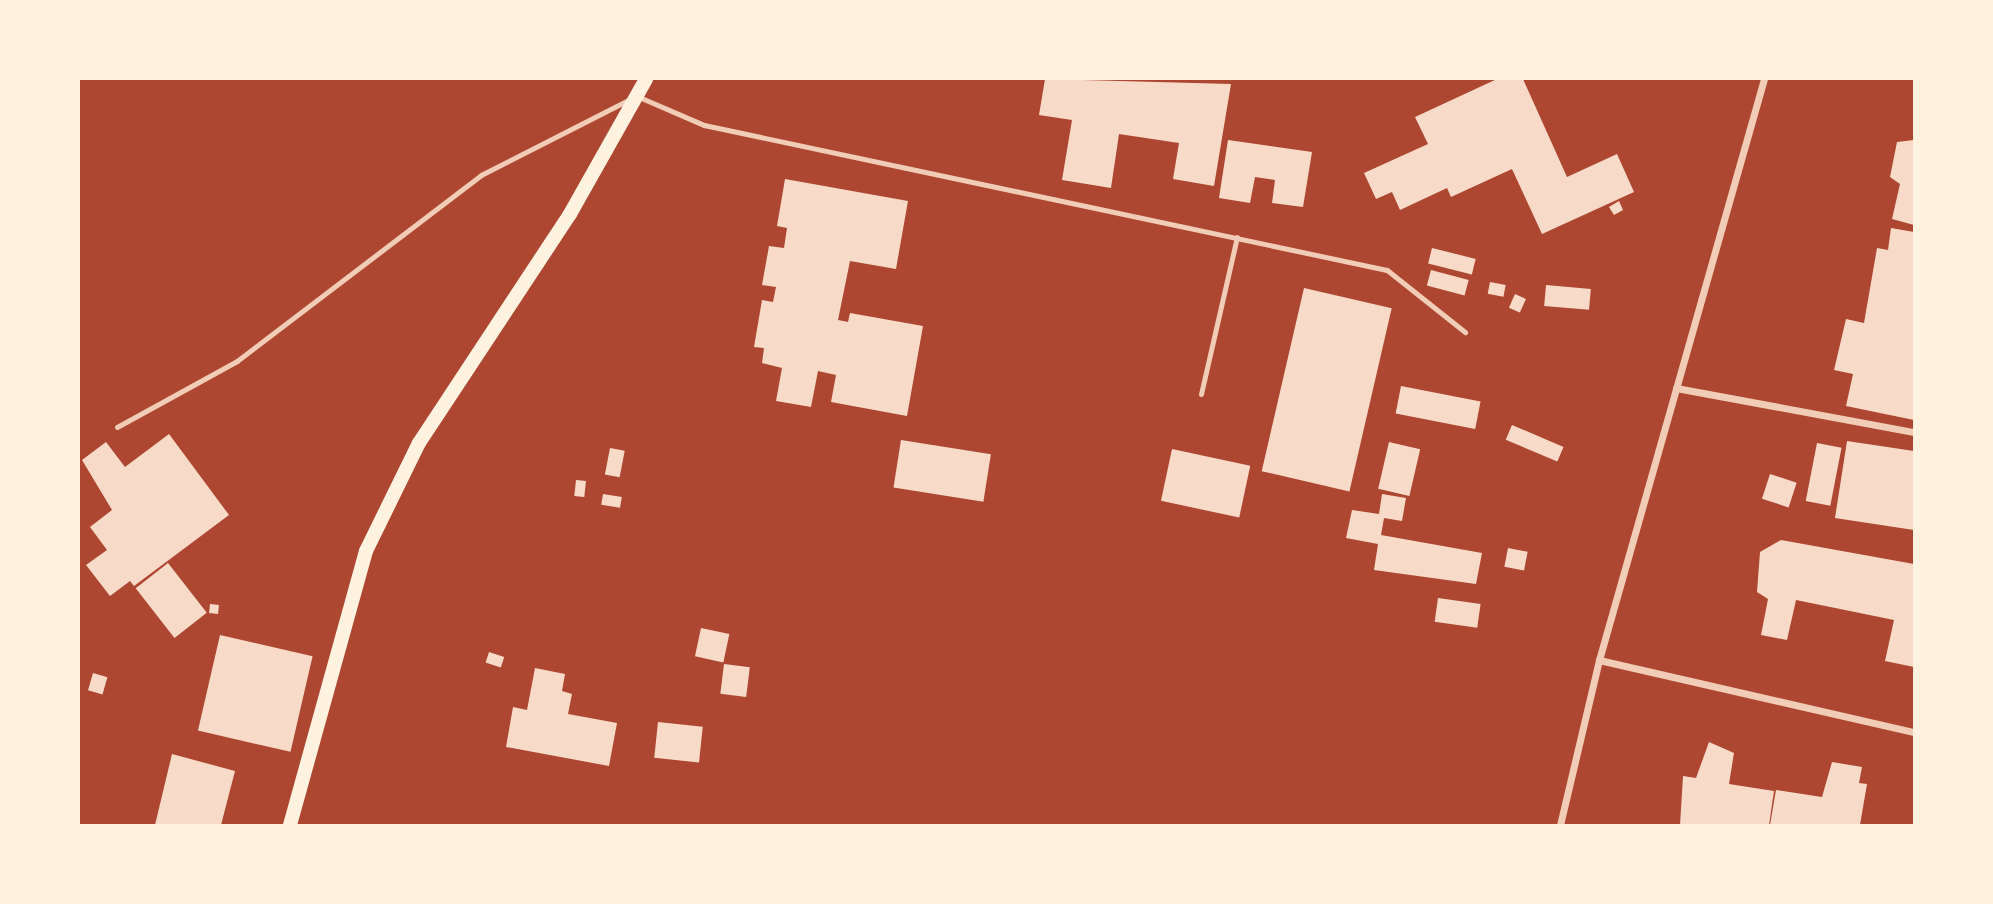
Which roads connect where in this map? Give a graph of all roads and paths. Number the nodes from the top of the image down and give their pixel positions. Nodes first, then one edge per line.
1 (646, 79) edge
2 (1763, 79) edge
3 (637, 96) junction
4 (1237, 237) junction
5 (1465, 332) dead end
6 (1676, 388) junction
7 (1201, 394) dead end
8 (117, 427) dead end
9 (1914, 432) edge
10 (1599, 660) junction
11 (1914, 732) edge
12 (290, 825) edge
13 (1560, 825) edge

1 - 3 main road
2 - 6 street
3 - 4 lane
3 - 8 lane
3 - 12 main road
4 - 5 lane
4 - 7 lane
6 - 9 street
6 - 10 street
10 - 11 street
10 - 13 street

